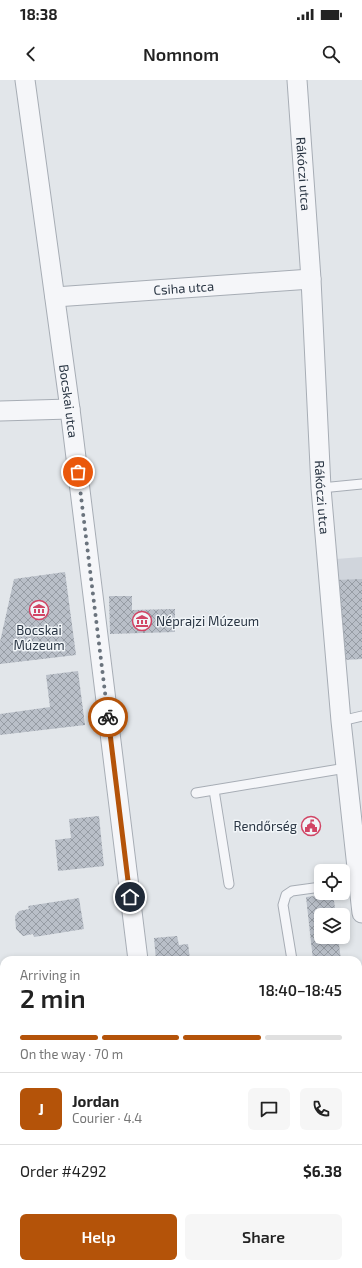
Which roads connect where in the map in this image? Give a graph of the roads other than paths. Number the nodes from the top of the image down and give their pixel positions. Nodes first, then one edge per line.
1 (24, 80) edge
2 (297, 80) edge
3 (311, 279) junction
4 (55, 297) junction
5 (70, 408) junction
6 (0, 411) edge
7 (362, 484) edge
8 (321, 488) junction
9 (362, 716) edge
10 (341, 721) junction
11 (346, 768) junction
12 (214, 790) junction
13 (196, 793) dead end
14 (229, 884) dead end
15 (351, 884) edge
16 (314, 888) edge
17 (362, 913) edge
18 (138, 956) edge
19 (291, 956) edge

1 - 4 street, Bocskai utca
2 - 3 street, Rákóczi utca
3 - 4 street, Csiha utca
3 - 8 street, Rákóczi utca
4 - 5 street, Bocskai utca
5 - 6 street
5 - 18 street, Bocskai utca
7 - 8 lane
8 - 10 street, Rákóczi utca
9 - 10 lane
10 - 11 street, Rákóczi utca
11 - 12 lane
11 - 15 street, Rákóczi utca
12 - 13 lane
12 - 14 lane
15 - 17 street, Rákóczi utca
16 - 19 lane

